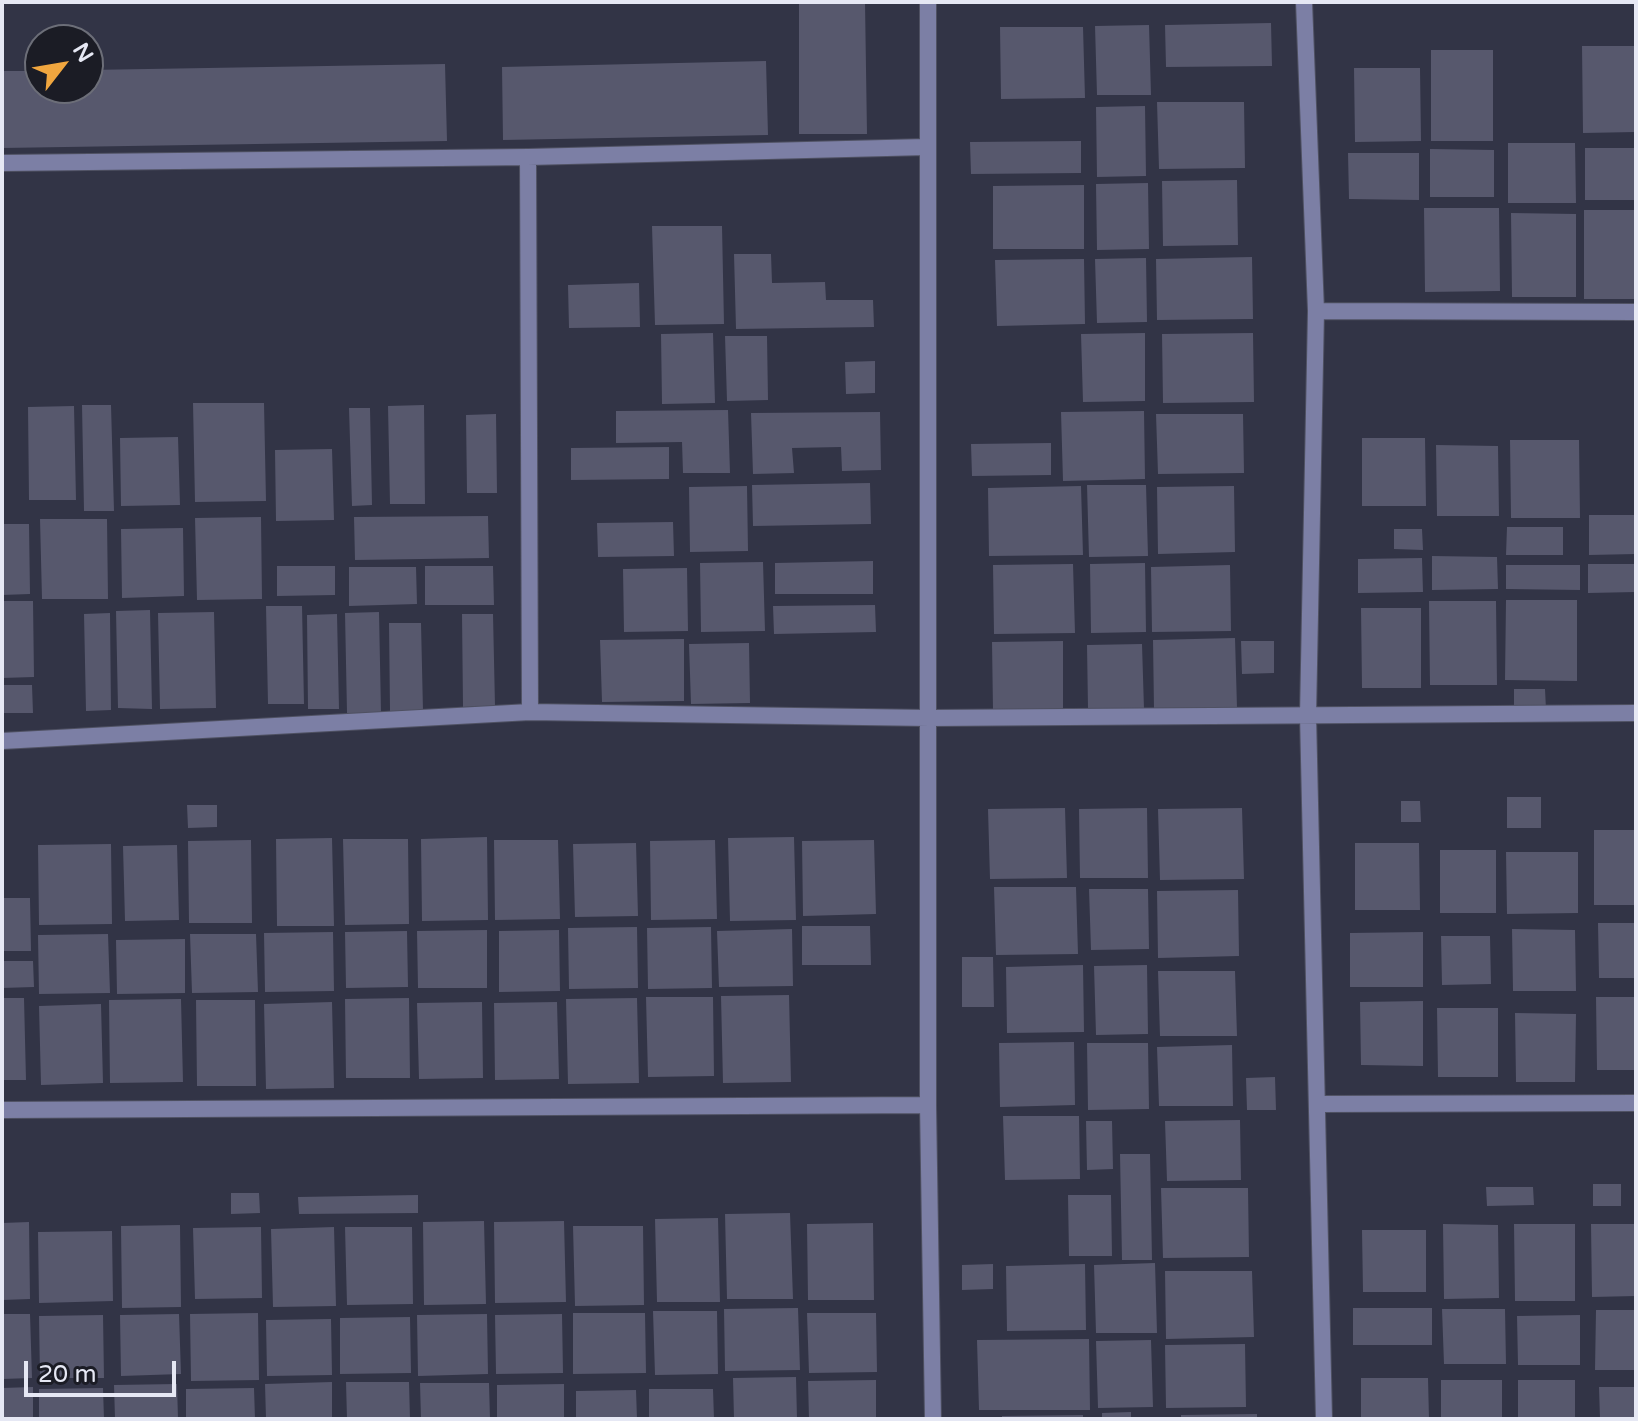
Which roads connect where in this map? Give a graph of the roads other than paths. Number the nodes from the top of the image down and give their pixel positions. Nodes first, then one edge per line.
1 (928, 2) edge
2 (1304, 2) edge
3 (926, 147) junction
4 (528, 157) junction
5 (2, 163) edge
6 (1316, 311) junction
7 (1636, 312) edge
8 (530, 712) junction
9 (1636, 713) edge
10 (1308, 715) junction
11 (929, 718) junction
12 (2, 741) edge
13 (1636, 1103) edge
14 (1319, 1104) junction
15 (928, 1105) junction
16 (2, 1110) edge
17 (933, 1419) edge
18 (1324, 1419) edge

1 - 3 street
2 - 6 street
3 - 4 street
3 - 11 street
4 - 5 street
4 - 8 street
6 - 7 street
6 - 10 street
8 - 11 street
8 - 12 street
9 - 10 street
10 - 11 street
10 - 14 street
11 - 15 street
13 - 14 street
14 - 18 street
15 - 16 street
15 - 17 street

